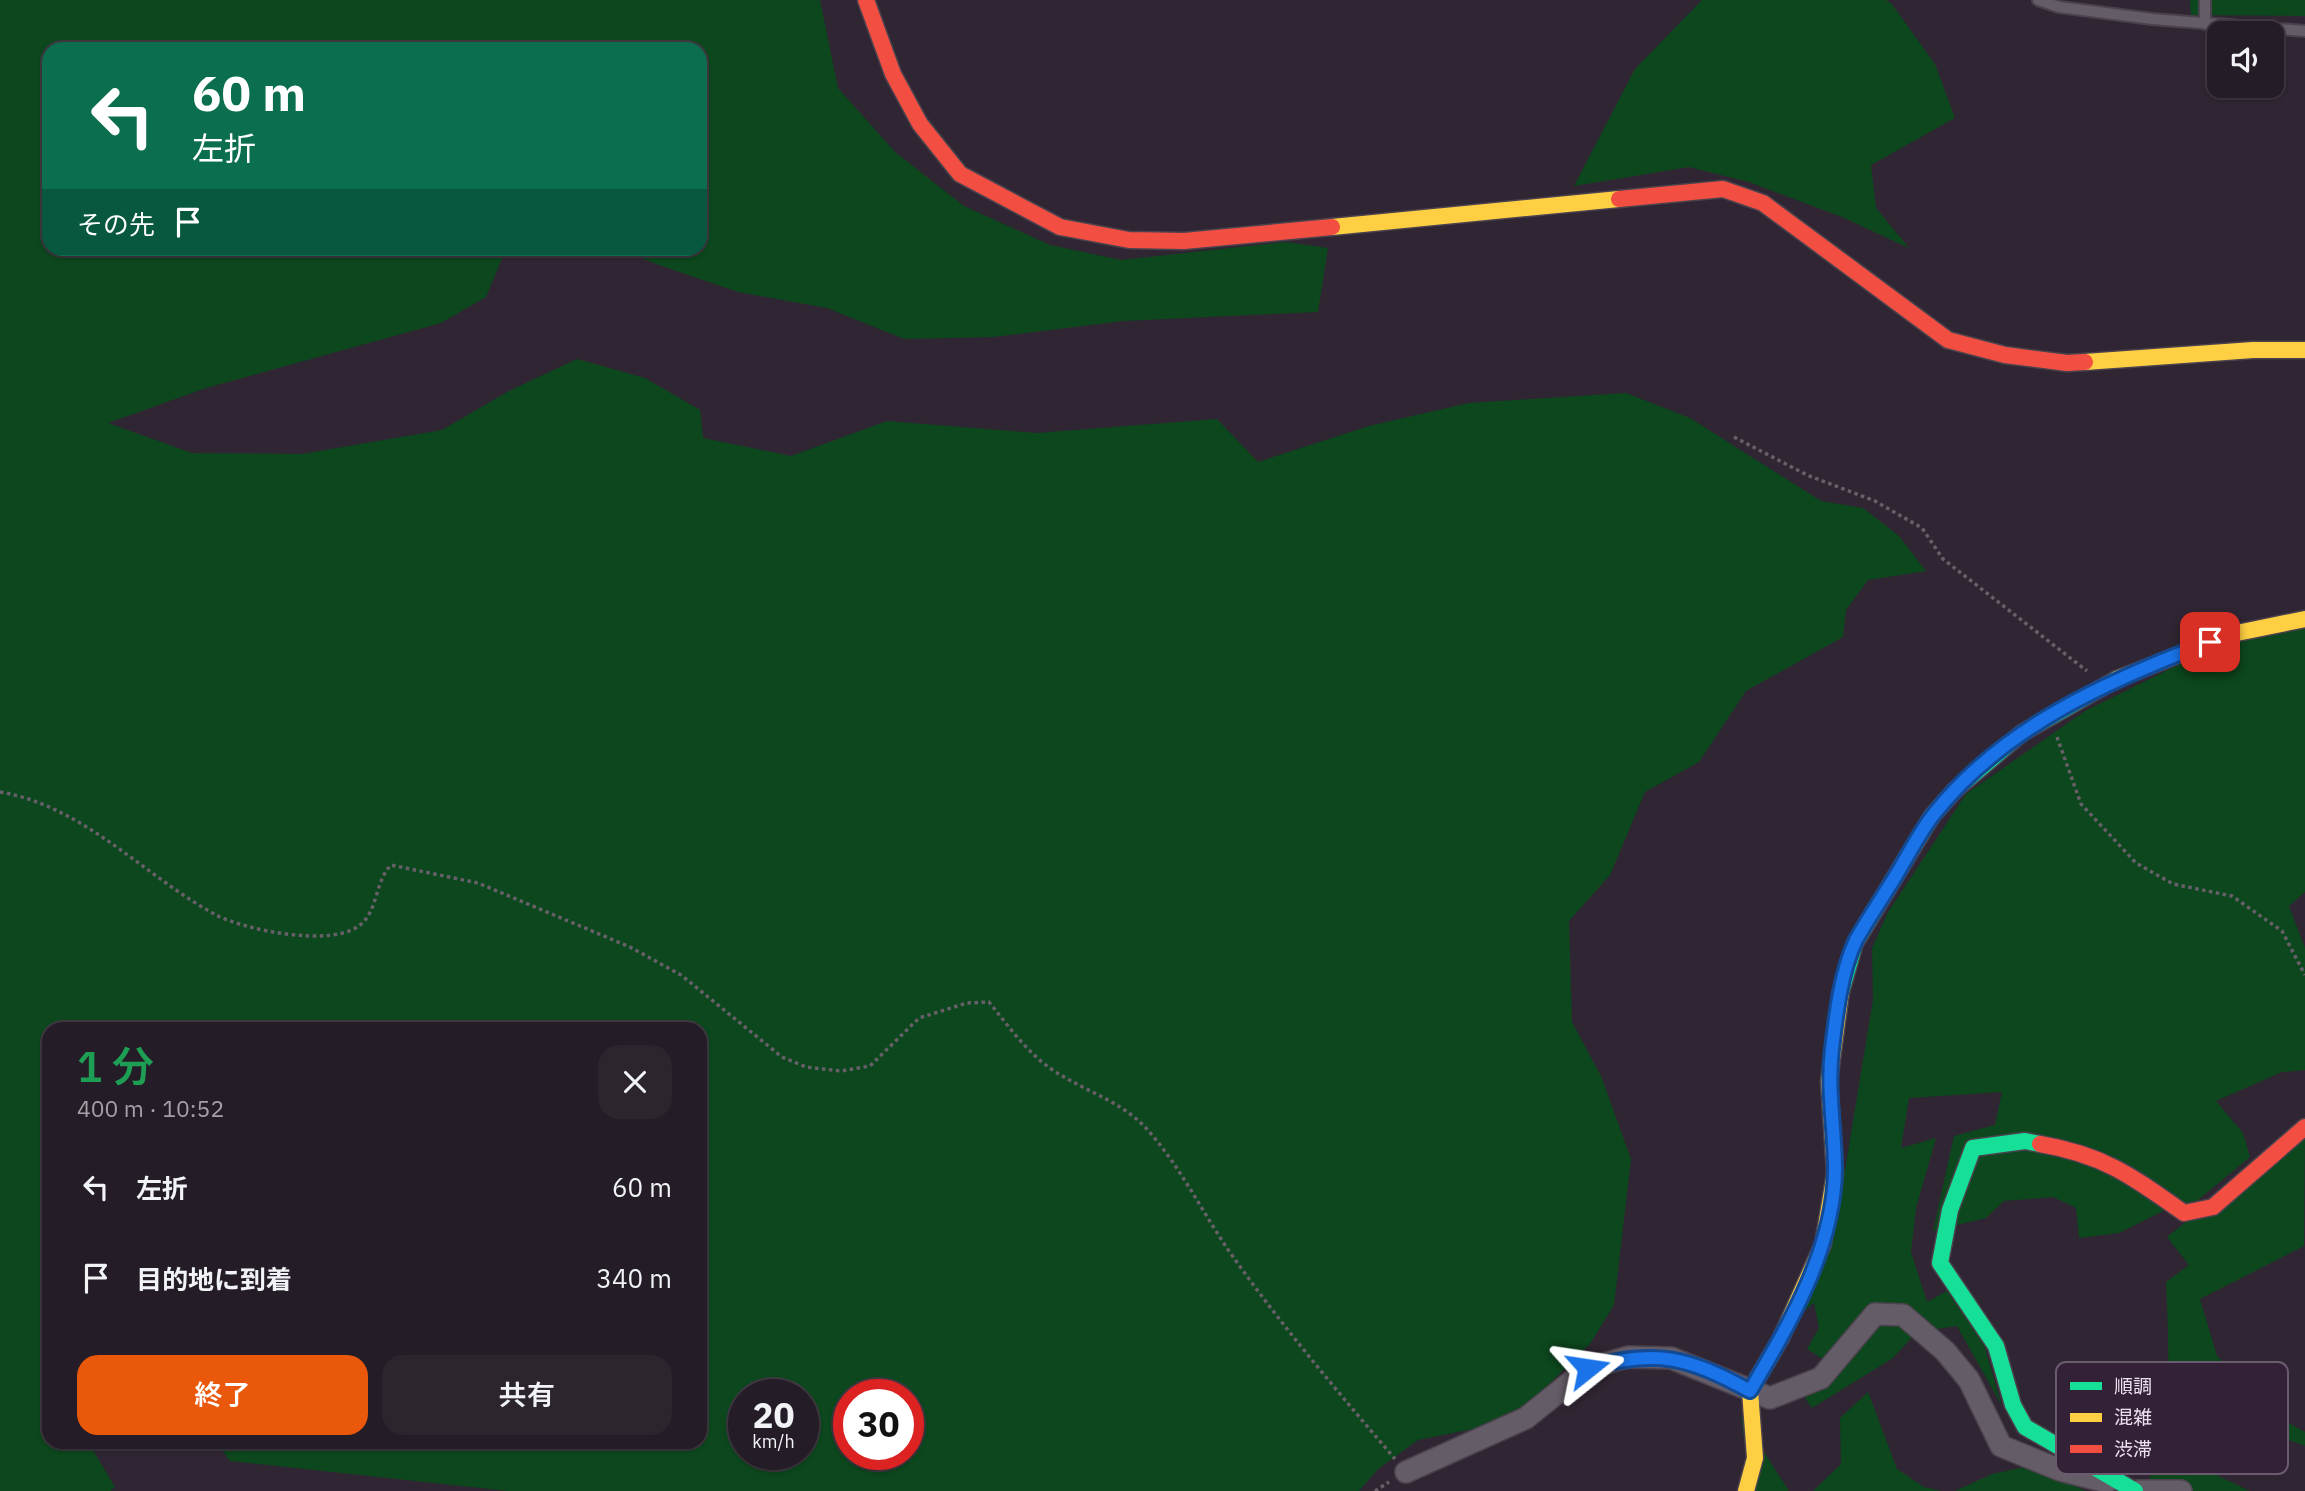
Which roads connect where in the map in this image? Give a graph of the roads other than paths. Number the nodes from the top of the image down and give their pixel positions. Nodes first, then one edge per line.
1 (866, 0) edge
2 (2038, 0) edge
3 (2205, 0) edge
4 (2206, 24) junction
5 (2305, 31) edge
6 (2305, 350) edge
7 (2305, 620) edge
8 (2305, 1127) edge
9 (1750, 1391) junction
10 (2056, 1445) edge
11 (2056, 1468) edge
12 (1406, 1472) road end
13 (2075, 1474) edge
14 (2106, 1474) edge
15 (2134, 1490) edge
16 (1746, 1491) edge
17 (2182, 1491) edge

1 - 6 street
2 - 4 lane
3 - 4 lane
4 - 5 lane
7 - 9 street
8 - 10 street
9 - 11 street
9 - 12 street
9 - 16 street
13 - 15 street
14 - 15 street
15 - 17 street

